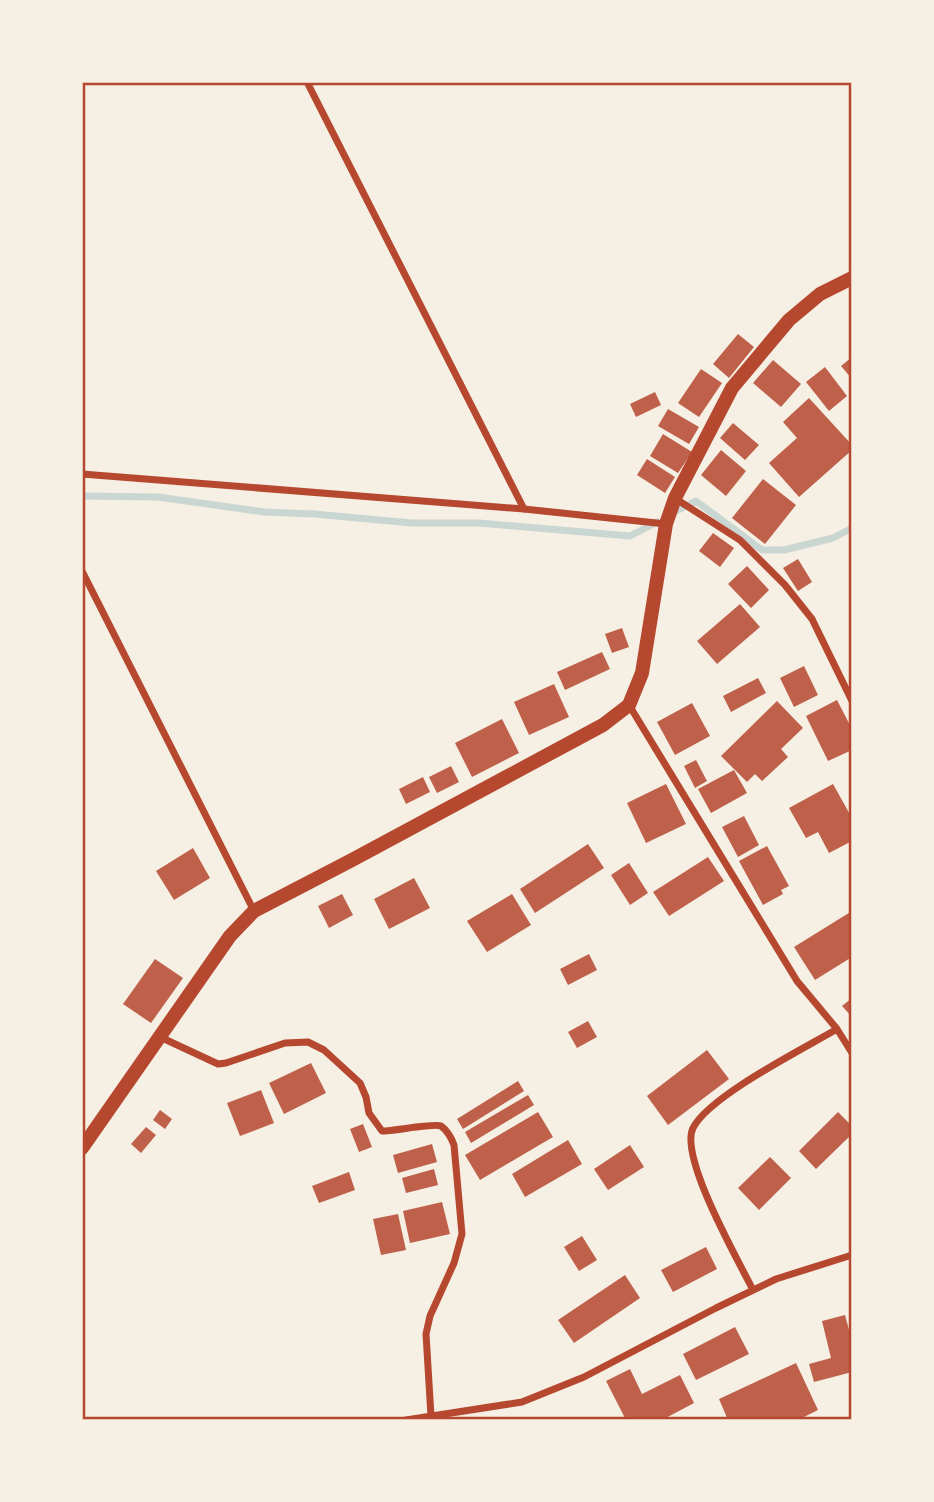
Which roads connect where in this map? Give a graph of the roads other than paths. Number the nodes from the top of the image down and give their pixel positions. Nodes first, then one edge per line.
1 (307, 82) edge
2 (852, 278) edge
3 (82, 474) edge
4 (675, 498) junction
5 (524, 509) junction
6 (666, 524) junction
7 (82, 571) edge
8 (852, 701) edge
9 (629, 705) junction
10 (254, 911) junction
11 (837, 1029) junction
12 (160, 1037) junction
13 (852, 1053) edge
14 (82, 1148) edge
15 (852, 1255) edge
16 (753, 1290) junction
17 (431, 1416) junction
18 (406, 1420) edge

1 - 5 street
2 - 4 main road
3 - 5 street
4 - 6 main road
4 - 8 street
5 - 6 street
6 - 9 main road
7 - 10 street
9 - 10 main road
9 - 11 street
10 - 12 main road
11 - 13 street
11 - 16 street
12 - 14 main road
12 - 17 street
15 - 16 street
16 - 17 street
17 - 18 street

